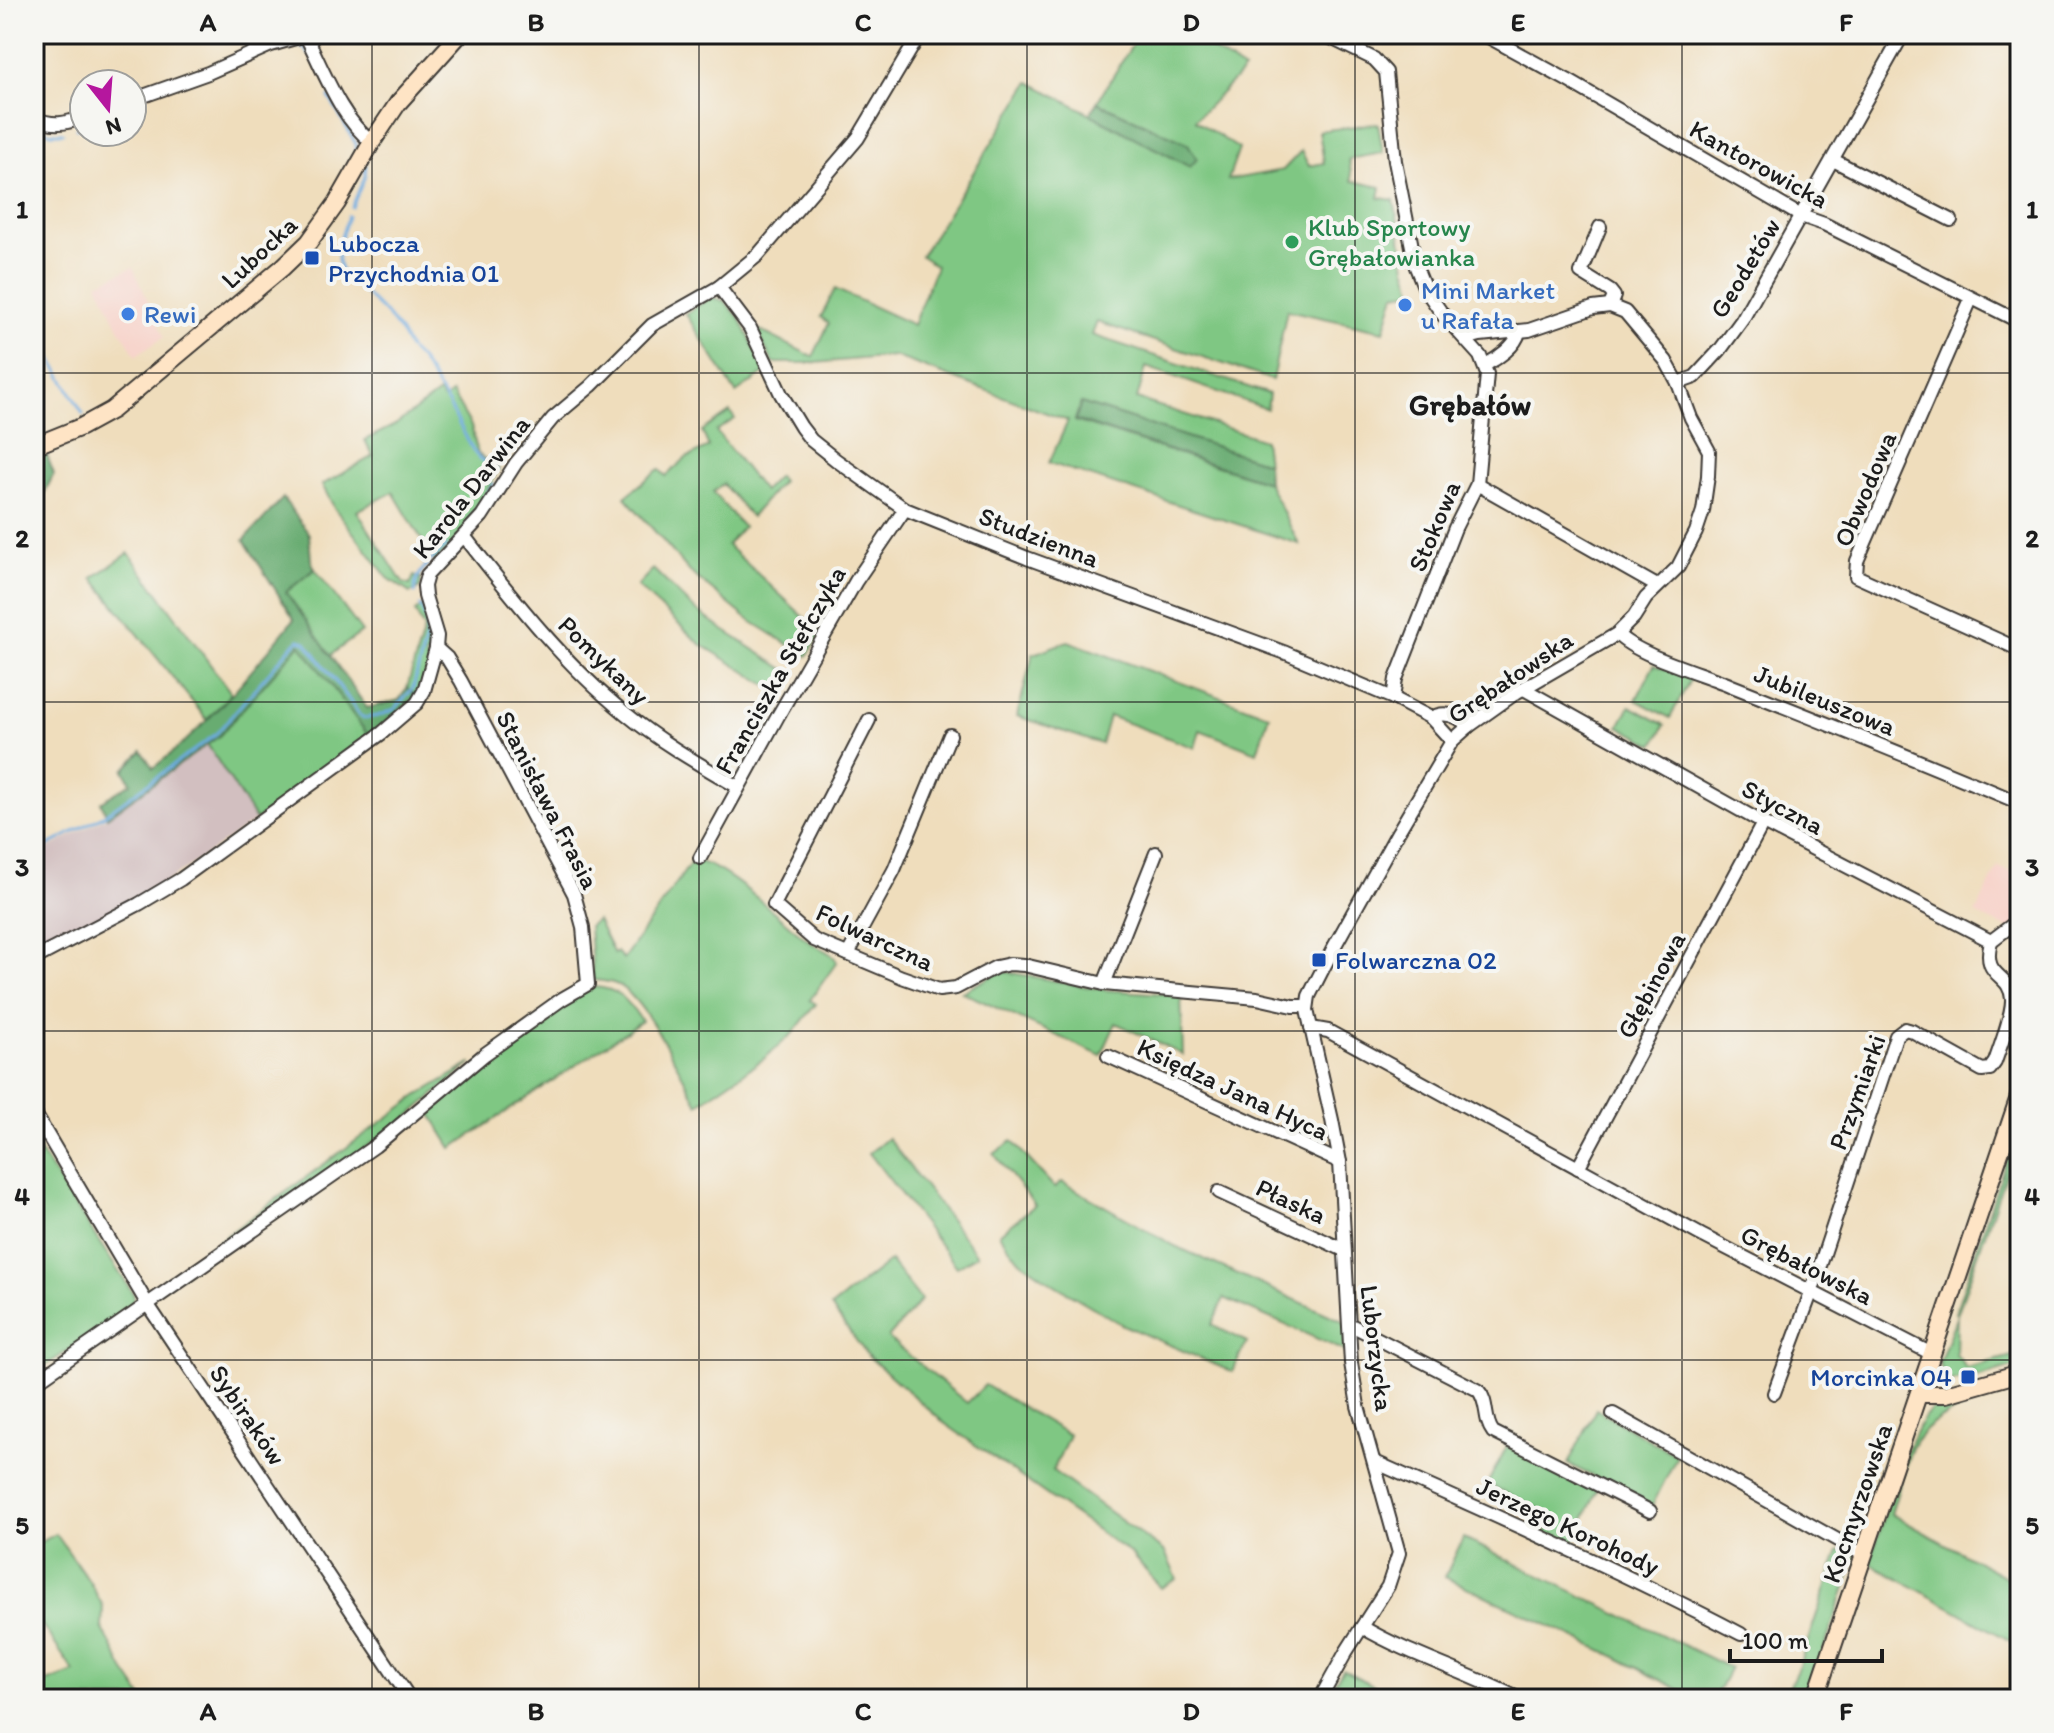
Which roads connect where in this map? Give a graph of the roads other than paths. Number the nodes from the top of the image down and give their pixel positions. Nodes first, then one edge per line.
1 (305, 34) edge
2 (460, 34) edge
3 (920, 34) edge
4 (1323, 34) edge
5 (1483, 34) edge
6 (1903, 34) edge
7 (1995, 34) edge
8 (2020, 44) edge
9 (148, 94) edge
10 (34, 118) edge
11 (68, 121) edge
12 (372, 142) junction
13 (1833, 160) junction
14 (1801, 216) junction
15 (1951, 220) dead end
16 (1600, 227) dead end
17 (719, 287) junction
18 (1971, 299) junction
19 (1610, 306) junction
20 (2020, 322) edge
21 (1519, 332) junction
22 (1465, 339) junction
23 (1485, 365) junction
24 (1678, 383) junction
25 (34, 446) edge
26 (1477, 484) junction
27 (905, 509) junction
28 (464, 536) junction
29 (1657, 586) junction
30 (1617, 634) junction
31 (436, 648) junction
32 (2020, 648) edge
33 (1524, 689) junction
34 (1393, 698) junction
35 (1431, 718) junction
36 (869, 720) dead end
37 (1469, 726) junction
38 (950, 735) dead end
39 (1452, 741) junction
40 (738, 787) junction
41 (2020, 803) edge
42 (1763, 823) junction
43 (1156, 853) dead end
44 (700, 858) dead end
45 (2020, 919) edge
46 (1991, 941) junction
47 (848, 954) junction
48 (34, 959) edge
49 (1104, 984) junction
50 (1307, 1006) junction
51 (1311, 1028) junction
52 (1108, 1056) dead end
53 (2020, 1094) edge
54 (34, 1112) edge
55 (1340, 1162) junction
56 (1578, 1168) junction
57 (1219, 1192) dead end
58 (1344, 1250) junction
59 (1811, 1293) junction
60 (148, 1305) junction
61 (1349, 1324) junction
62 (1932, 1354) junction
63 (2020, 1373) edge
64 (34, 1383) edge
65 (1774, 1393) dead end
66 (1919, 1394) junction
67 (1613, 1414) dead end
68 (1375, 1462) junction
69 (1650, 1511) dead end
70 (1864, 1555) junction
71 (1362, 1627) junction
72 (1741, 1634) dead end
73 (410, 1699) edge
74 (1320, 1699) edge
75 (1519, 1699) edge
76 (1815, 1699) edge

1 - 9 street
1 - 12 street
2 - 12 street, Lubocka
3 - 17 street, Karola Darwina
4 - 22 street
5 - 14 street, Kantorowicka
6 - 13 street, Geodetów
7 - 8 street
10 - 11 street
12 - 25 street, Lubocka
13 - 14 street, Geodetów
13 - 15 street
14 - 18 street, Kantorowicka
14 - 24 street, Geodetów
16 - 19 street, Grębałowska
17 - 27 street, Studzienna
17 - 28 street, Karola Darwina
18 - 20 street, Kantorowicka
18 - 32 street, Obwodowa
19 - 21 street
19 - 24 street, Grębałowska
21 - 22 street
21 - 23 street
22 - 23 street
23 - 26 street, Stokowa
24 - 29 street, Grębałowska
26 - 29 street
26 - 34 street, Stokowa
27 - 34 street, Studzienna
27 - 40 street, Franciszka Stefczyka
28 - 31 street, Karola Darwina
28 - 40 street, Pomykany
29 - 30 street, Grębałowska
30 - 33 street, Grębałowska
30 - 41 street, Jubileuszowa
31 - 48 street, Karola Darwina
31 - 60 street, Stanisława Frasia
33 - 37 street, Grębałowska
33 - 42 street, Styczna
34 - 35 street, Studzienna
35 - 37 street, Studzienna
35 - 39 street, Studzienna
36 - 47 street, Folwarczna
37 - 39 street, Grębałowska
38 - 47 street
39 - 50 street, Grębałowska
40 - 44 street, Franciszka Stefczyka
42 - 46 street, Styczna
42 - 56 street, Głębinowa
43 - 49 street
45 - 46 street
46 - 59 street, Przymiarki
47 - 49 street, Folwarczna
49 - 50 street, Folwarczna
50 - 51 street
51 - 55 street, Luborzycka
51 - 56 street, Grębałowska
52 - 55 street, Księdza Jana Hyca
53 - 62 street, Kocmyrzowska
54 - 60 street, Sybiraków
55 - 58 street, Luborzycka
56 - 59 street, Grębałowska
57 - 58 street, Płaska
58 - 61 street, Luborzycka
59 - 62 street, Grębałowska
59 - 65 street, Przymiarki
60 - 64 street
60 - 73 street, Sybiraków
61 - 68 street, Luborzycka
61 - 69 street
62 - 66 street, Kocmyrzowska
63 - 66 street
66 - 70 street, Kocmyrzowska
67 - 70 street
68 - 71 street, Luborzycka
68 - 72 street, Jerzego Korohody
70 - 76 street, Kocmyrzowska
71 - 74 street, Luborzycka
71 - 75 street

